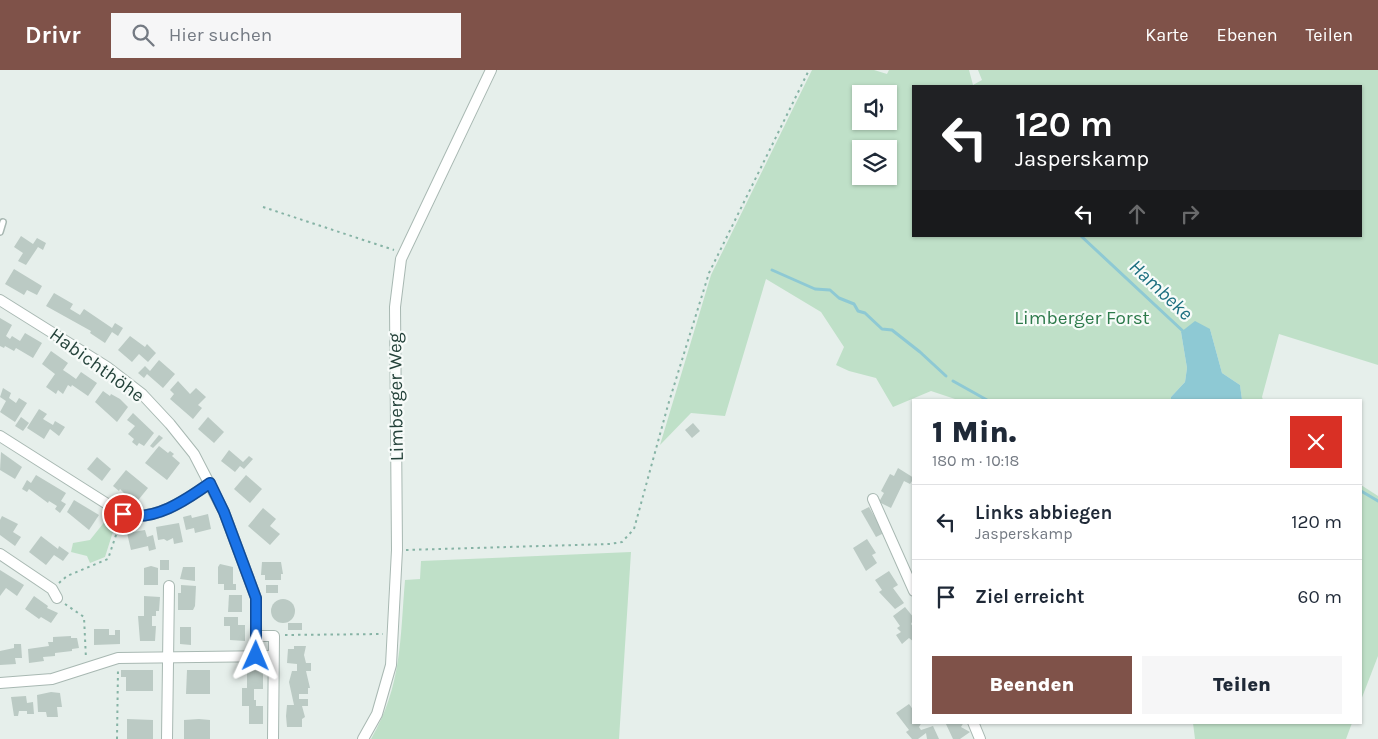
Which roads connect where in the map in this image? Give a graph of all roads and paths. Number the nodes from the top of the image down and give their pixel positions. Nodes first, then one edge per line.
1 (491, 70) edge
2 (810, 70) edge
3 (263, 207) dead end
4 (3, 222) dead end
5 (0, 232) edge
6 (404, 253) junction
7 (0, 300) edge
8 (0, 436) edge
9 (210, 483) junction
10 (873, 499) dead end
11 (123, 514) junction
12 (397, 550) junction
13 (0, 554) edge
14 (169, 586) dead end
15 (912, 587) edge
16 (54, 594) junction
17 (392, 634) junction
18 (256, 636) junction
19 (274, 636) junction
20 (169, 656) junction
21 (256, 656) junction
22 (273, 656) junction
23 (118, 658) junction
24 (90, 666) junction
25 (0, 683) edge
26 (974, 724) edge
27 (117, 739) edge
28 (168, 739) edge
29 (273, 739) edge
30 (363, 739) edge
31 (980, 739) edge

1 - 6 street, Limberger Weg
2 - 12 path
3 - 6 path
4 - 5 lane
6 - 12 street, Limberger Weg
7 - 9 street, Habichthöhe
8 - 11 street
9 - 11 street
9 - 18 street, Habichthöhe
10 - 15 street
11 - 16 path
12 - 17 street, Limberger Weg
13 - 16 street
14 - 20 street
16 - 24 path
17 - 19 path
17 - 30 street, Limberger Weg
18 - 19 street
18 - 21 street, Habichthöhe
19 - 22 street
20 - 21 street
20 - 23 street
20 - 28 street
21 - 22 street
22 - 29 street
23 - 24 street
23 - 27 path
24 - 25 street
26 - 31 street

